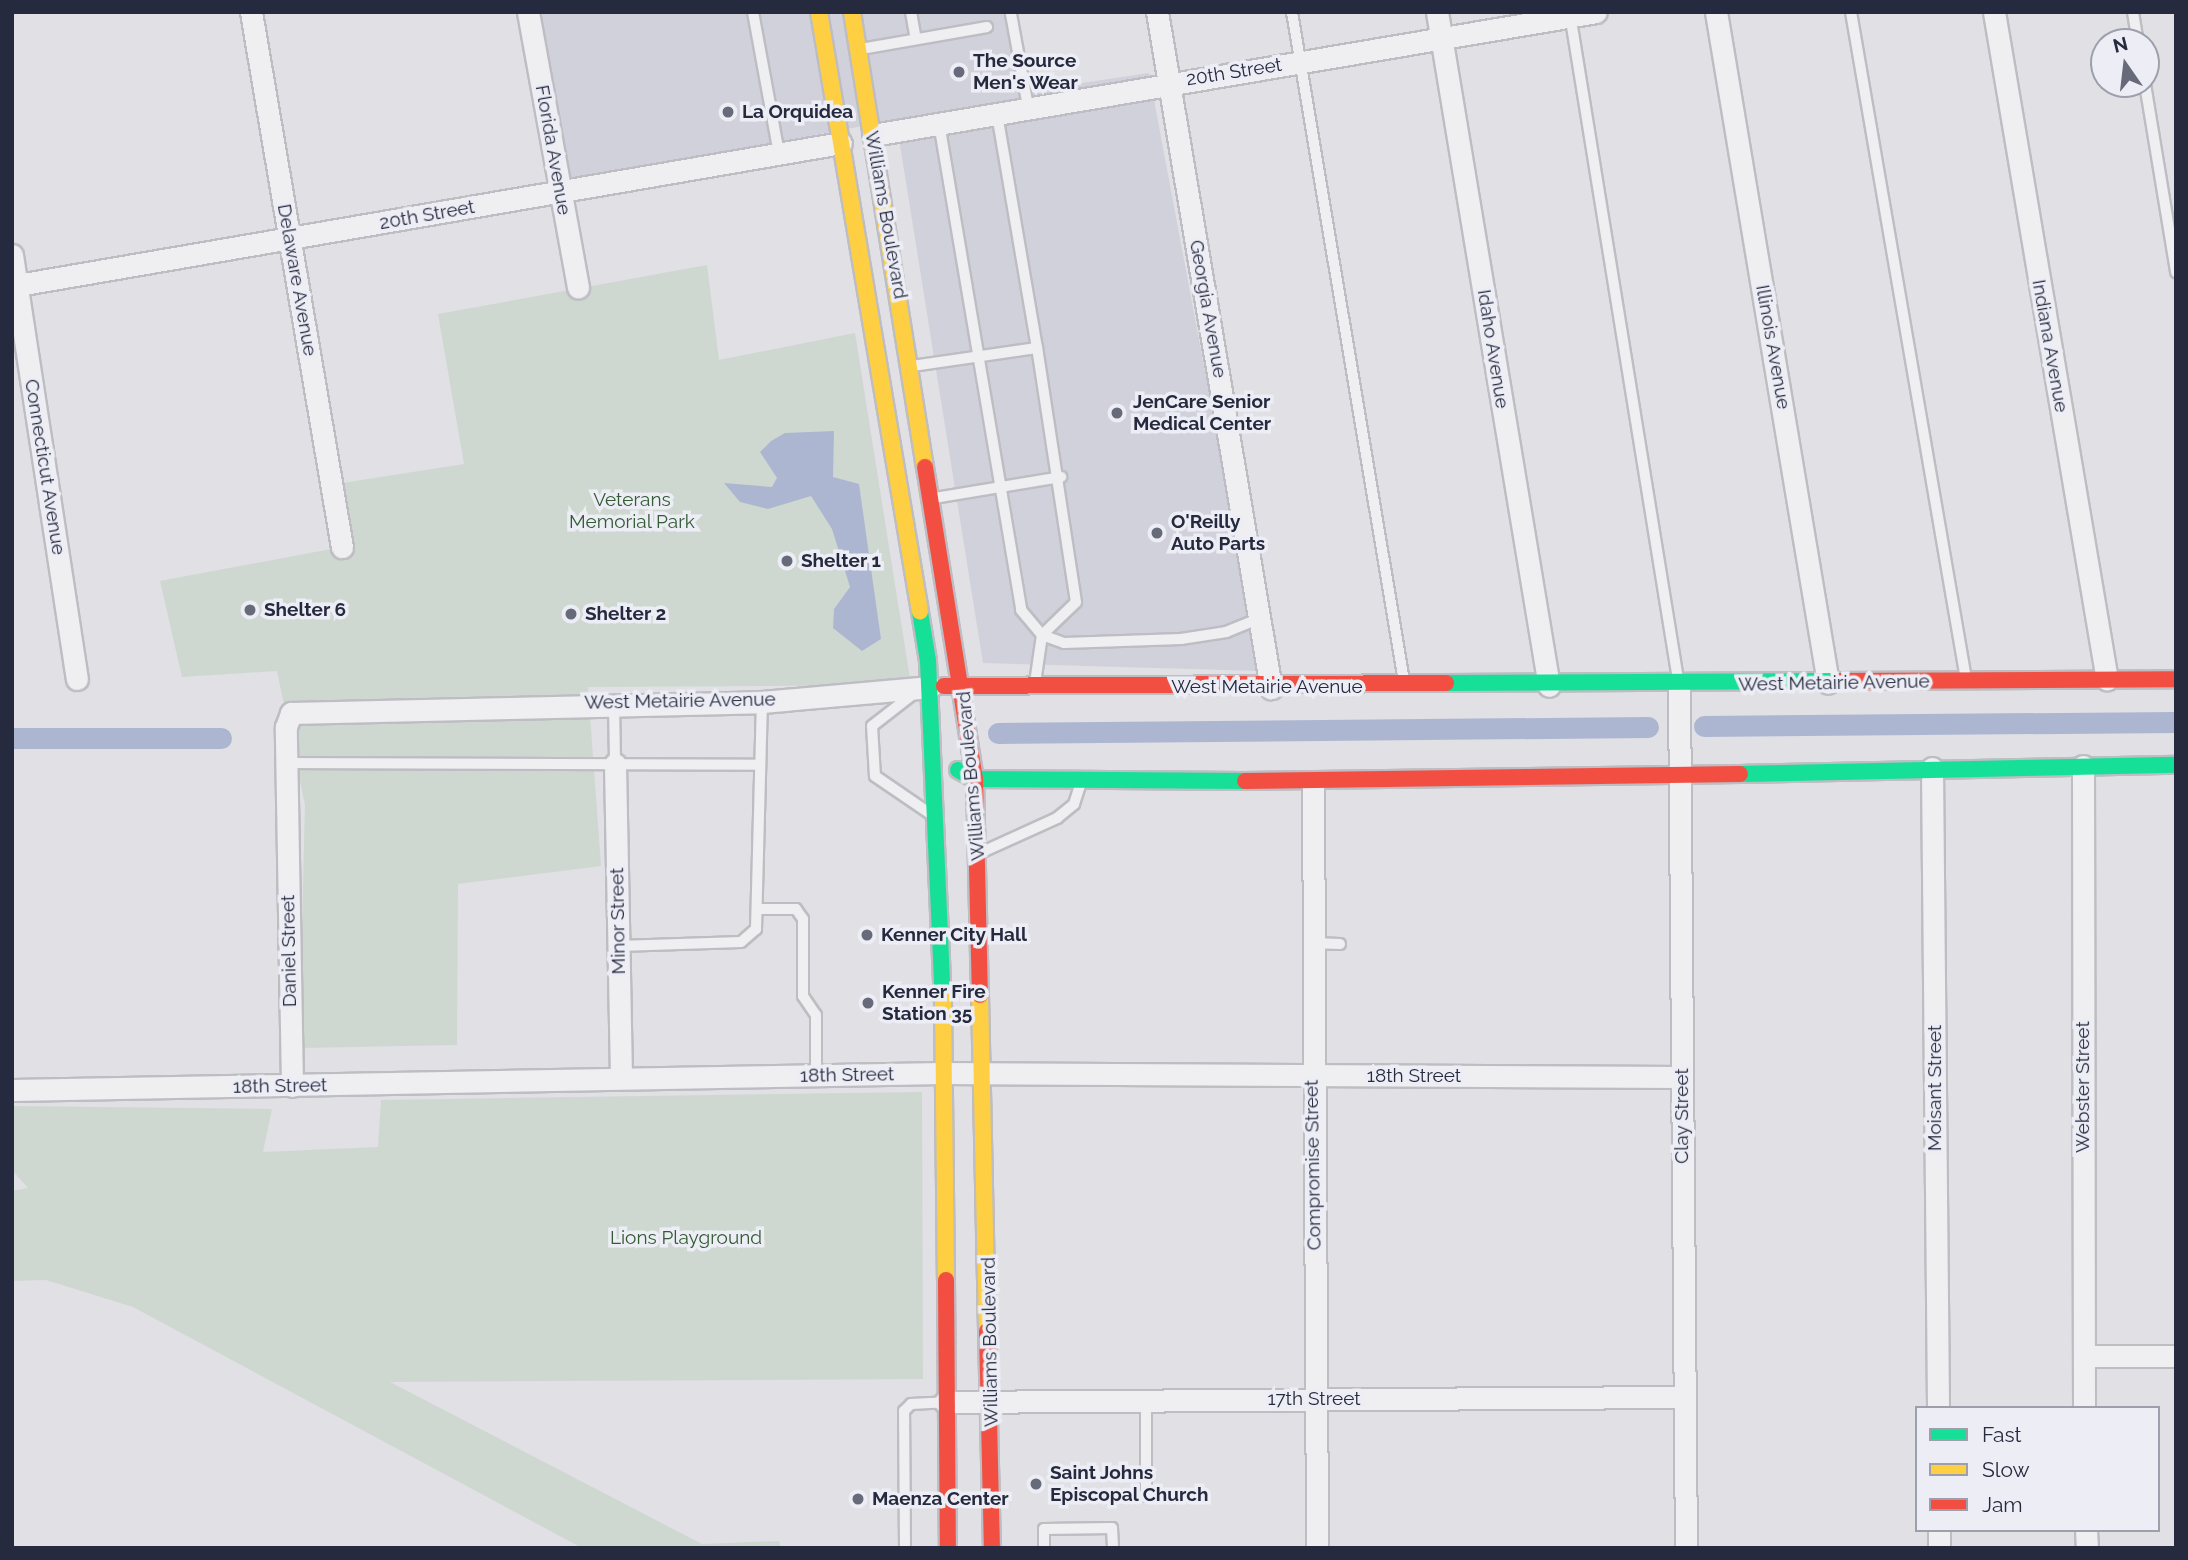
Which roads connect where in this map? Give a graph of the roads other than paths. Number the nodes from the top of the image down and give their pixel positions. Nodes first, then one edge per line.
1 (251, 12) edge
2 (528, 12) edge
3 (753, 12) edge
4 (819, 12) edge
5 (852, 12) edge
6 (911, 12) edge
7 (1157, 12) edge
8 (1292, 12) edge
9 (1437, 12) edge
10 (1596, 12) edge
11 (1716, 12) edge
12 (1851, 12) edge
13 (1994, 12) edge
14 (1011, 14) edge
15 (1570, 14) edge
16 (986, 27) dead end
17 (1441, 38) junction
18 (916, 39) junction
19 (859, 50) junction
20 (1301, 61) junction
21 (830, 77) junction
22 (1170, 83) junction
23 (2147, 98) edge
24 (1028, 107) junction
25 (997, 113) junction
26 (939, 123) junction
27 (873, 135) junction
28 (841, 143) junction
29 (779, 154) junction
30 (561, 192) junction
31 (889, 232) junction
32 (290, 239) junction
33 (12, 255) edge
34 (2176, 272) edge
35 (15, 286) edge
36 (578, 288) dead end
37 (1037, 348) junction
38 (978, 356) junction
39 (912, 366) junction
40 (1061, 477) junction
41 (1000, 486) junction
42 (934, 498) junction
43 (342, 547) dead end
44 (1260, 618) junction
45 (1042, 635) junction
46 (77, 679) dead end
47 (2176, 679) edge
48 (2107, 680) junction
49 (1966, 682) junction
50 (1828, 683) junction
51 (1679, 685) junction
52 (964, 686) junction
53 (1034, 686) junction
54 (1549, 686) junction
55 (926, 687) junction
56 (1405, 687) junction
57 (1271, 688) junction
58 (614, 701) junction
59 (762, 702) junction
60 (934, 745) junction
61 (286, 763) junction
62 (615, 764) junction
63 (760, 765) junction
64 (2176, 765) edge
65 (2083, 766) junction
66 (1932, 768) junction
67 (1678, 772) junction
68 (975, 779) junction
69 (1082, 780) junction
70 (1313, 782) junction
71 (938, 820) junction
72 (980, 853) junction
73 (758, 909) junction
74 (1312, 943) junction
75 (1340, 944) dead end
76 (619, 946) junction
77 (982, 968) junction
78 (942, 972) junction
79 (943, 1073) junction
80 (816, 1075) junction
81 (985, 1076) junction
82 (1312, 1076) junction
83 (1682, 1077) junction
84 (621, 1078) junction
85 (292, 1086) junction
86 (12, 1090) edge
87 (2084, 1356) junction
88 (2176, 1356) edge
89 (1683, 1397) junction
90 (1315, 1399) junction
91 (1146, 1400) junction
92 (991, 1401) junction
93 (945, 1402) junction
94 (1938, 1406) edge
95 (2084, 1406) edge
96 (1146, 1496) dead end
97 (905, 1548) edge
98 (948, 1548) edge
99 (992, 1548) edge
100 (1044, 1548) edge
101 (1113, 1548) edge
102 (1317, 1548) edge
103 (1686, 1548) edge

1 - 32 street, Delaware Avenue
2 - 30 street, Florida Avenue
3 - 29 lane
4 - 21 main road, Williams Boulevard
5 - 19 main road, Williams Boulevard
6 - 18 lane
7 - 22 street, Georgia Avenue
8 - 20 lane
9 - 17 street, Idaho Avenue
10 - 15 street, 20th Street
11 - 50 street, Illinois Avenue
12 - 49 lane
13 - 48 street, Indiana Avenue
14 - 24 lane
15 - 17 street, 20th Street
15 - 51 lane
16 - 18 lane
17 - 20 street, 20th Street
17 - 54 street, Idaho Avenue
18 - 19 lane
19 - 27 main road, Williams Boulevard
20 - 22 street, 20th Street
20 - 56 lane
21 - 27 main road
21 - 28 main road, Williams Boulevard
22 - 24 street, 20th Street
22 - 44 street, Georgia Avenue
23 - 34 lane
24 - 25 street, 20th Street
25 - 26 street, 20th Street
25 - 37 lane
26 - 27 street, 20th Street
26 - 38 lane
27 - 31 main road, Williams Boulevard
28 - 29 street, 20th Street
28 - 31 main road
28 - 55 main road, Williams Boulevard
29 - 30 street, 20th Street
30 - 32 street, 20th Street
30 - 36 street, Florida Avenue
31 - 39 main road, Williams Boulevard
32 - 35 street, 20th Street
32 - 43 street, Delaware Avenue
33 - 35 street, Connecticut Avenue
35 - 46 street, Connecticut Avenue
37 - 38 lane
37 - 40 lane
38 - 39 lane
38 - 41 lane
39 - 42 main road, Williams Boulevard
40 - 41 lane
40 - 45 lane
41 - 42 lane
41 - 45 lane
42 - 52 main road, Williams Boulevard
44 - 45 lane
44 - 57 street, Georgia Avenue
45 - 53 lane
47 - 48 main road, West Metairie Avenue
48 - 49 main road, West Metairie Avenue
49 - 50 main road, West Metairie Avenue
50 - 51 main road, West Metairie Avenue
51 - 54 main road, West Metairie Avenue
51 - 67 street, Clay Street
52 - 53 main road, West Metairie Avenue
52 - 55 main road, West Metairie Avenue
52 - 68 main road, Williams Boulevard
53 - 57 main road, West Metairie Avenue
54 - 56 main road, West Metairie Avenue
55 - 59 street, West Metairie Avenue
55 - 60 main road, Williams Boulevard
55 - 71 lane
56 - 57 main road, West Metairie Avenue
58 - 59 street, West Metairie Avenue
58 - 61 street, West Metairie Avenue
58 - 62 lane
59 - 63 lane
60 - 68 main road
60 - 71 main road, Williams Boulevard
61 - 62 lane
61 - 85 street, Daniel Street
62 - 63 lane
62 - 76 street, Minor Street
63 - 73 lane
64 - 65 main road
65 - 66 main road
65 - 87 street, Webster Street
66 - 67 main road
66 - 94 street, Moisant Street
67 - 70 main road
67 - 83 street, Clay Street
68 - 69 main road
68 - 72 main road, Williams Boulevard
69 - 70 main road
69 - 72 lane
70 - 74 street, Compromise Street
71 - 78 main road, Williams Boulevard
72 - 77 main road, Williams Boulevard
73 - 76 lane
73 - 80 lane
74 - 75 lane
74 - 82 street, Compromise Street
76 - 84 street, Minor Street
77 - 78 main road
77 - 81 main road, Williams Boulevard
78 - 79 main road, Williams Boulevard
79 - 80 street, 18th Street
79 - 81 street, 18th Street
79 - 93 main road, Williams Boulevard
80 - 84 street, 18th Street
81 - 82 street, 18th Street
81 - 92 main road, Williams Boulevard
82 - 83 street, 18th Street
82 - 90 street, Compromise Street
83 - 89 street, Clay Street
84 - 85 street, 18th Street
85 - 86 street, 18th Street
87 - 88 street
87 - 95 street, Webster Street
89 - 90 street, 17th Street
89 - 103 street, Clay Street
90 - 91 street, 17th Street
90 - 102 street, Compromise Street
91 - 92 street, 17th Street
91 - 96 lane
92 - 93 street, 17th Street
92 - 99 main road, Williams Boulevard
93 - 97 lane
93 - 98 main road, Williams Boulevard
100 - 101 lane

